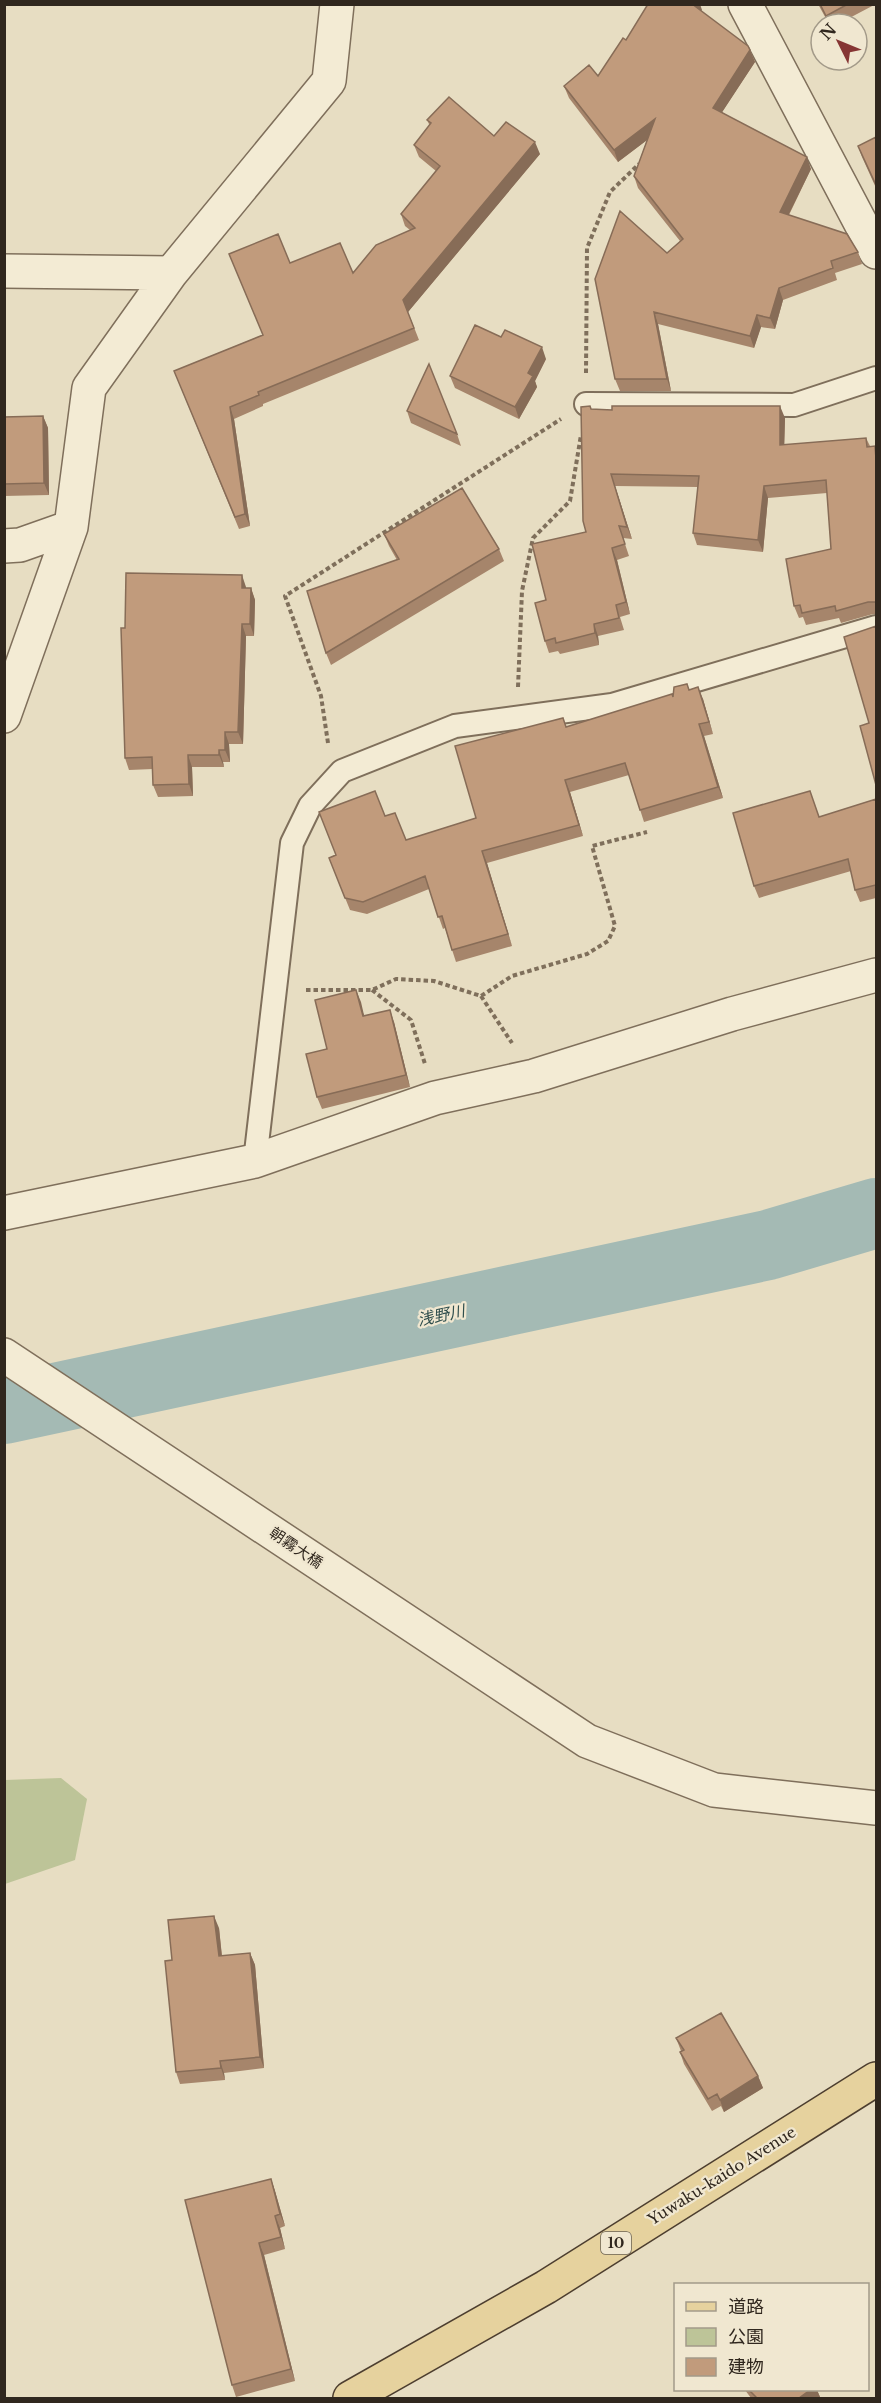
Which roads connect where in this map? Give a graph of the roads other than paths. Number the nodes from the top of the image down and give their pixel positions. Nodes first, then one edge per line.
1 (337, 4) edge
2 (745, 4) edge
3 (876, 252) edge
4 (4, 271) edge
5 (171, 273) junction
6 (876, 378) edge
7 (586, 404) edge
8 (71, 527) junction
9 (4, 546) edge
10 (876, 627) edge
11 (4, 716) edge
12 (876, 975) edge
13 (255, 1161) junction
14 (4, 1213) edge
15 (4, 1355) edge
16 (876, 1808) edge
17 (876, 2079) edge
18 (350, 2398) edge

1 - 5 street
2 - 3 street
4 - 5 street
5 - 8 street
6 - 7 lane
8 - 9 street
8 - 11 street
10 - 13 lane
12 - 13 street
13 - 14 street
15 - 16 street, 朝霧大橋
17 - 18 main road, Yuwaku-kaido Avenue / 10

